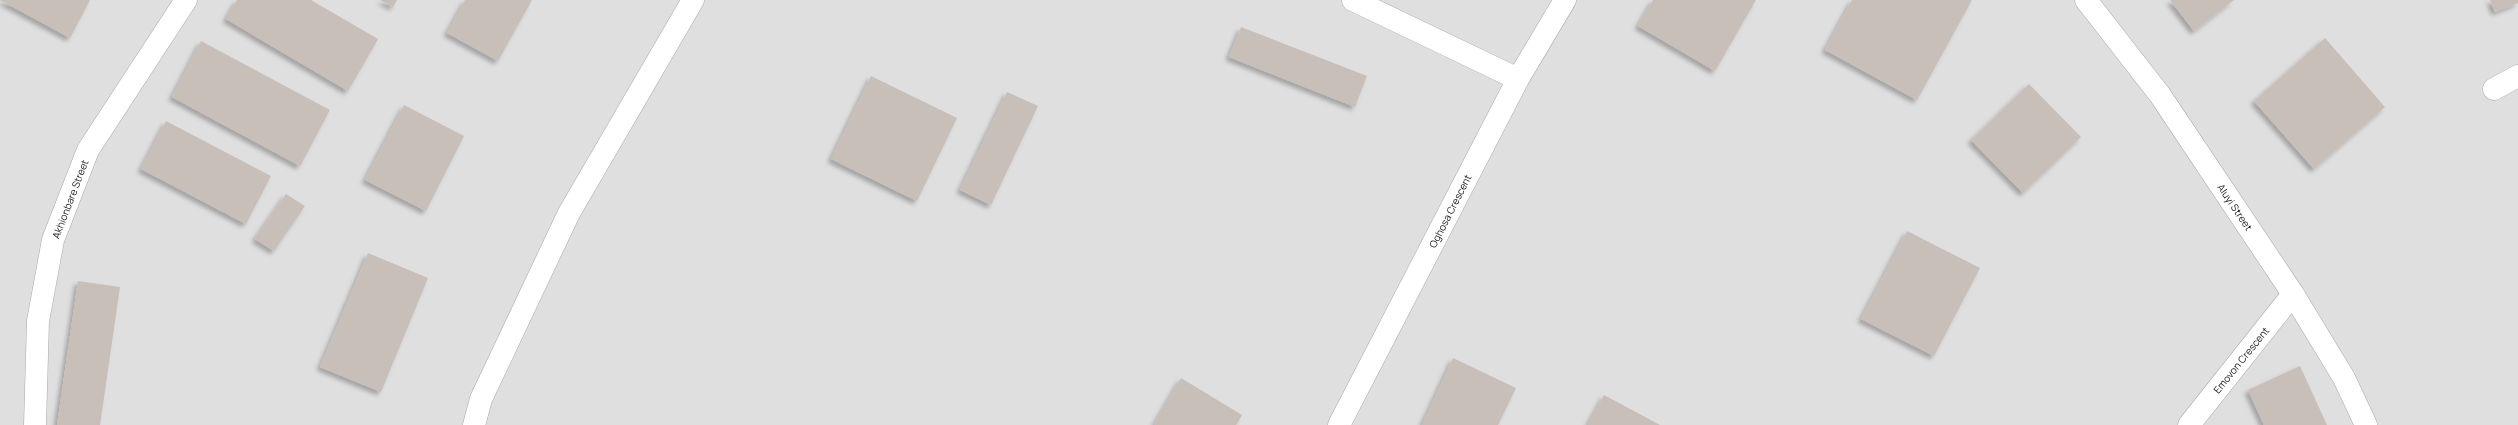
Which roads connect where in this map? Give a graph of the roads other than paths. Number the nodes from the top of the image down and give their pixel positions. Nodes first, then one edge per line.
1 (186, 0) edge
2 (693, 0) edge
3 (1353, 0) edge
4 (1565, 0) edge
5 (2086, 0) edge
6 (2518, 76) edge
7 (1518, 79) junction
8 (2494, 89) dead end
9 (2293, 294) junction
10 (35, 425) edge
11 (474, 425) edge
12 (1339, 425) edge
13 (2189, 425) edge
14 (2366, 425) edge

1 - 10 street, Akhionbare Street
2 - 11 street
3 - 7 street
4 - 7 street, Oghosa Crescent
5 - 9 street, Aluyi Street
6 - 8 street
7 - 12 street, Oghosa Crescent
9 - 13 street, Emovon Crescent
9 - 14 street, Aluyi Street

